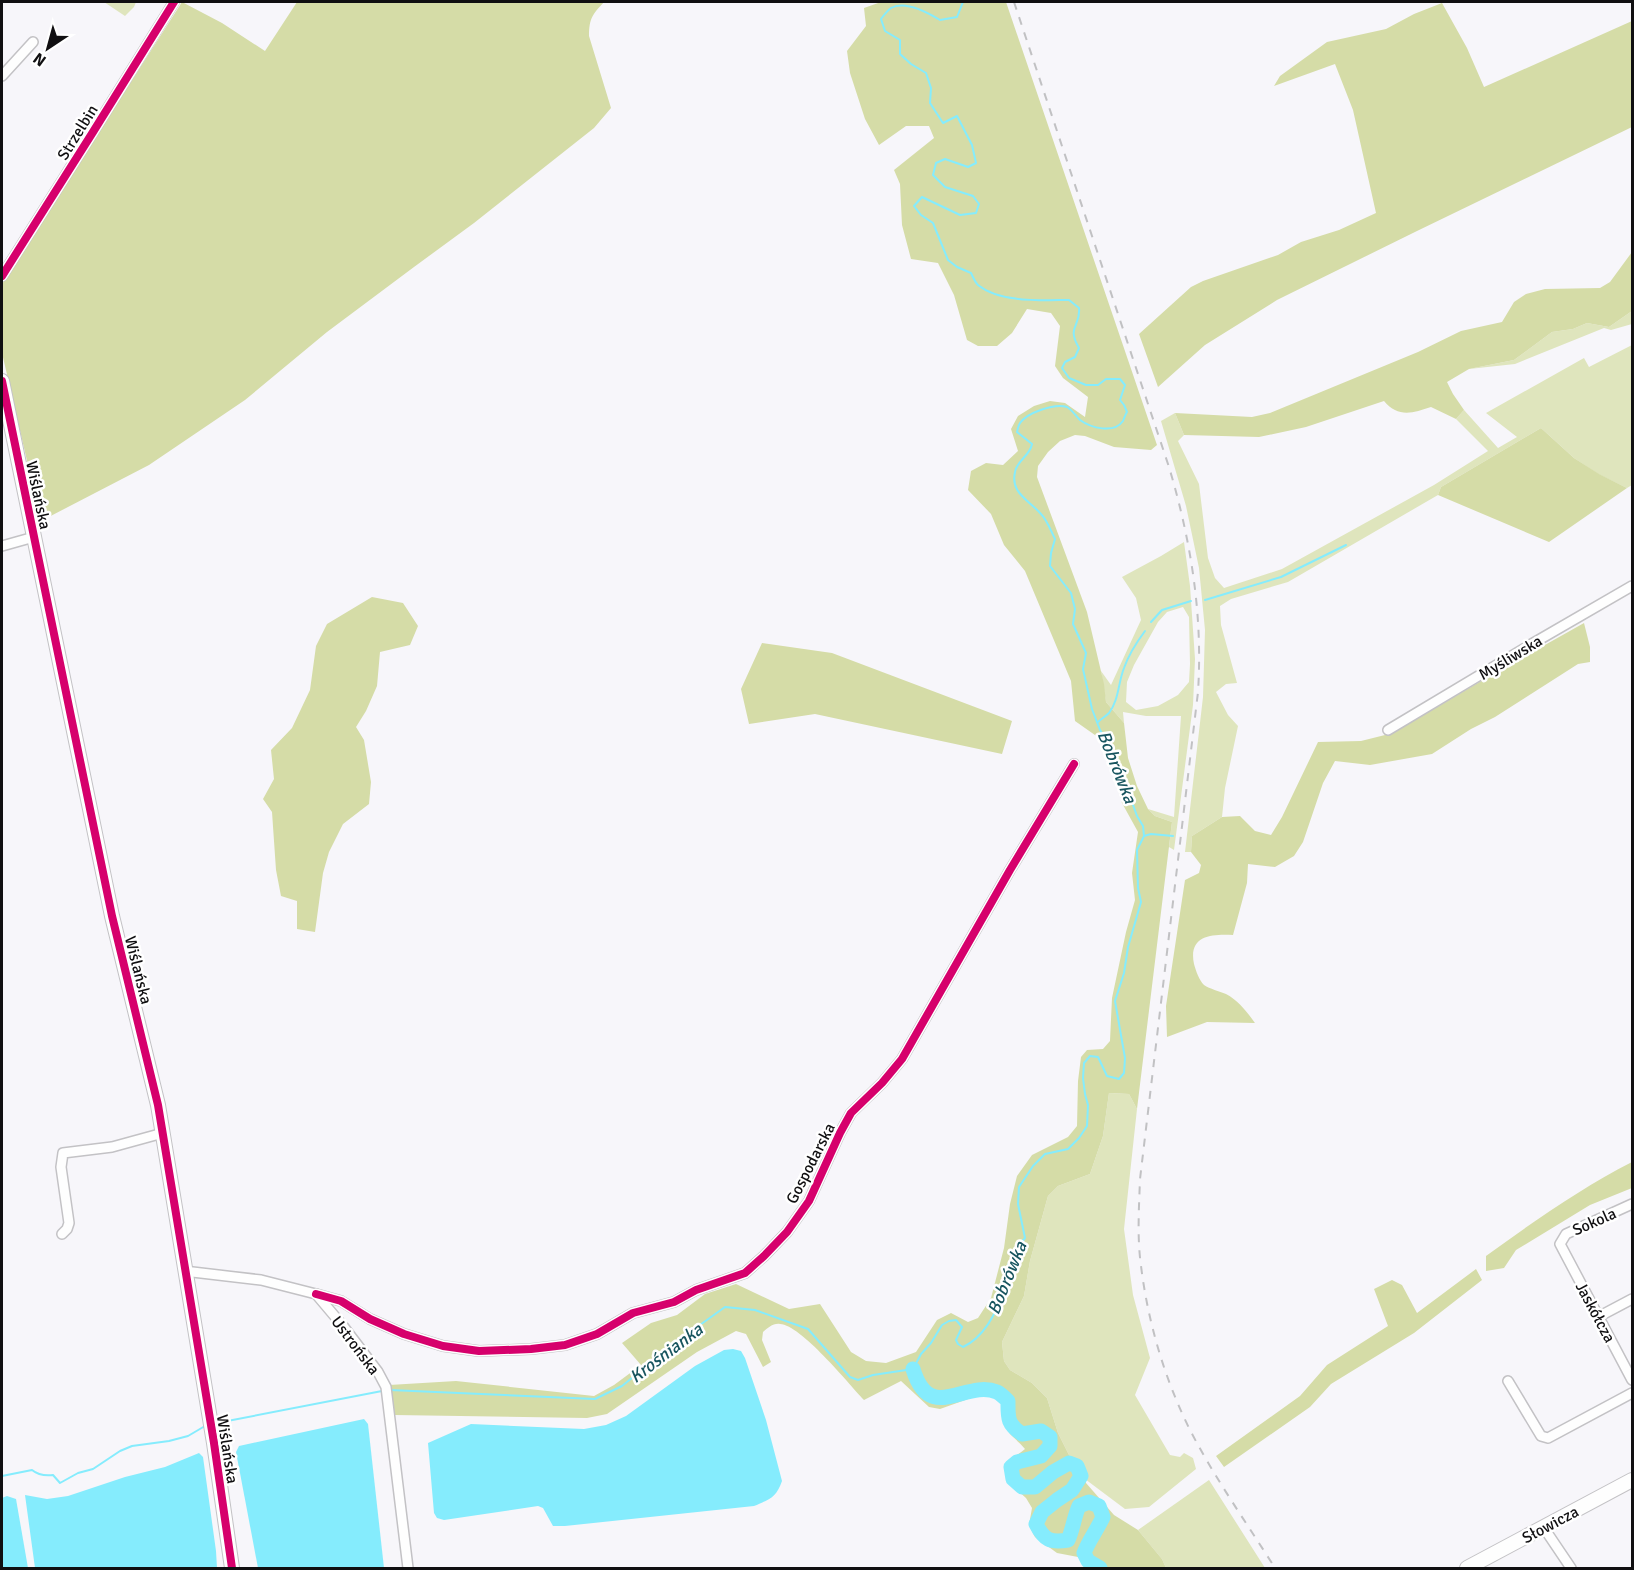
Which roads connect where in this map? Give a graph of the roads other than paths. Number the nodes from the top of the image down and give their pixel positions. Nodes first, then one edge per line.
1 (174, 2) edge
2 (33, 42) dead end
3 (2, 76) edge
4 (2, 276) edge
5 (2, 381) edge
6 (34, 537) junction
7 (2, 546) edge
8 (1632, 586) edge
9 (1388, 730) dead end
10 (1074, 764) dead end
11 (163, 1133) junction
12 (1632, 1204) edge
13 (62, 1234) dead end
14 (1560, 1244) joint
15 (184, 1271) junction
16 (316, 1294) junction
17 (1632, 1299) edge
18 (1598, 1317) junction
19 (1632, 1380) edge
20 (1508, 1381) dead end
21 (1632, 1393) edge
22 (1632, 1480) edge
23 (1544, 1528) junction
24 (232, 1569) edge
25 (408, 1569) edge
26 (1467, 1569) edge
27 (1572, 1569) edge

1 - 4 street, Strzelbin
2 - 3 street
5 - 6 street, Wiślańska
6 - 7 street
6 - 11 street, Wiślańska
8 - 9 street, Myśliwska
10 - 16 street, Gospodarska
11 - 13 street
11 - 15 street, Wiślańska
12 - 14 street, Sokola
14 - 18 street, Jaskółcza
15 - 16 street
15 - 24 street, Wiślańska
16 - 25 street, Ustrońska
17 - 18 street
18 - 19 street, Jaskółcza
20 - 21 street
22 - 23 street, Słowicza
23 - 26 street, Słowicza
23 - 27 street

